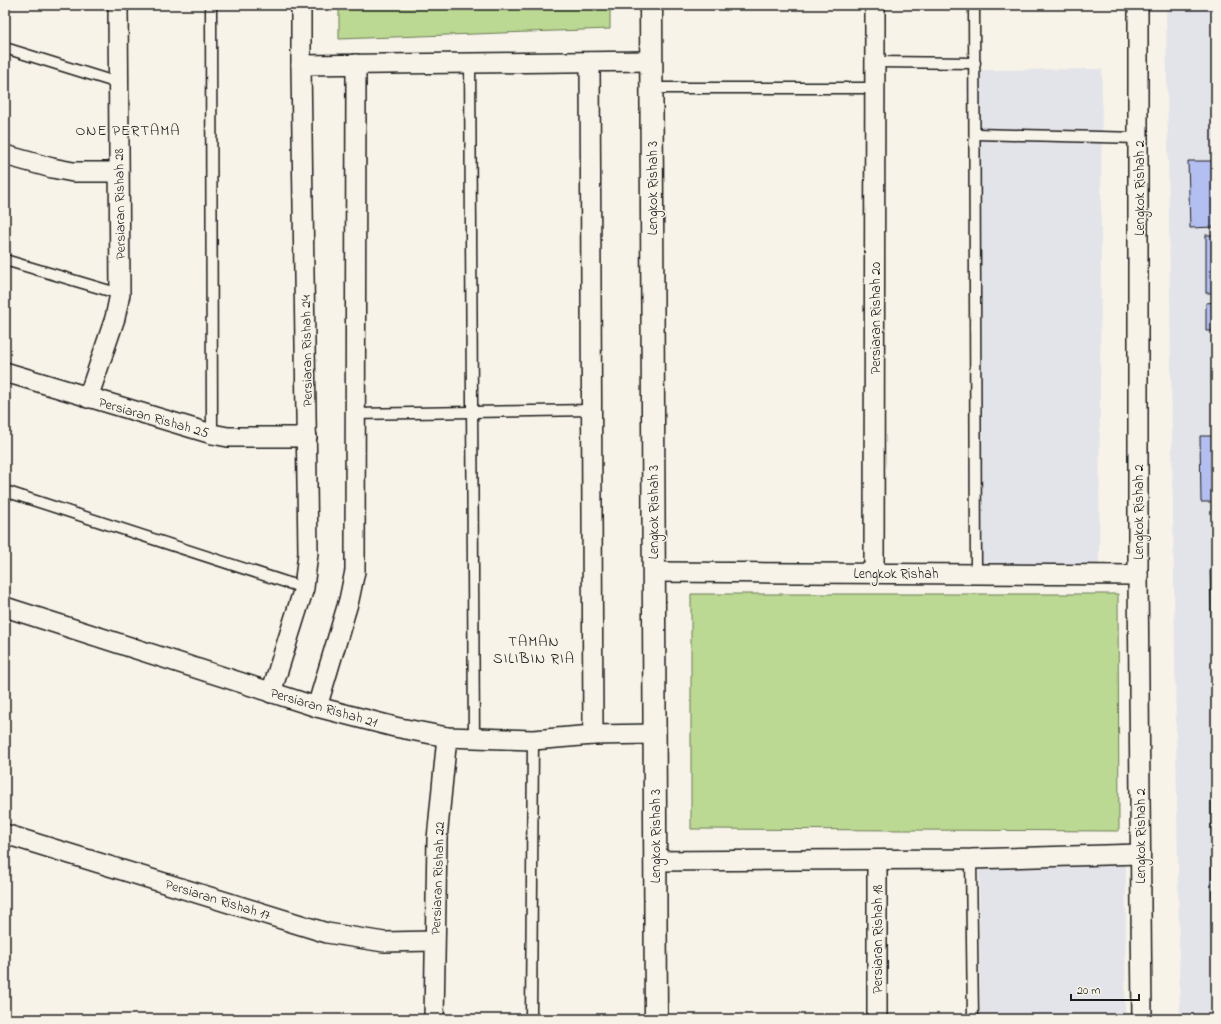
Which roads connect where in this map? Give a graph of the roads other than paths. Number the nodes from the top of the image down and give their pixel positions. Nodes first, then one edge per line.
1 (118, 5) edge
2 (211, 5) edge
3 (301, 5) edge
4 (651, 5) edge
5 (875, 5) edge
6 (974, 5) edge
7 (1138, 5) edge
8 (5, 48) edge
9 (651, 61) junction
10 (590, 62) junction
11 (875, 62) junction
12 (470, 63) junction
13 (975, 63) junction
14 (356, 64) junction
15 (300, 65) junction
16 (118, 83) junction
17 (651, 88) junction
18 (875, 88) junction
19 (976, 134) junction
20 (1139, 138) junction
21 (5, 154) edge
22 (118, 172) junction
23 (5, 260) edge
24 (120, 294) junction
25 (5, 372) edge
26 (88, 398) junction
27 (592, 410) junction
28 (472, 411) junction
29 (355, 414) junction
30 (212, 434) junction
31 (308, 437) junction
32 (5, 491) edge
33 (654, 572) junction
34 (874, 573) junction
35 (976, 574) junction
36 (1138, 575) junction
37 (304, 588) junction
38 (5, 607) edge
39 (271, 693) junction
40 (317, 708) junction
41 (593, 734) junction
42 (654, 734) junction
43 (447, 737) junction
44 (474, 739) junction
45 (533, 740) junction
46 (5, 834) edge
47 (1140, 854) junction
48 (971, 859) junction
49 (877, 860) junction
50 (655, 862) junction
51 (434, 941) junction
52 (434, 1019) edge
53 (531, 1019) edge
54 (656, 1019) edge
55 (877, 1019) edge
56 (972, 1019) edge
57 (1142, 1019) edge

1 - 16 street, Persiaran Rishah 28
2 - 30 lane
3 - 15 street, Persiaran Rishah 24
4 - 9 street, Lengkok Rishah 3
5 - 11 street, Persiaran Rishah 20
6 - 13 lane
7 - 20 street, Lengkok Rishah 2
8 - 16 lane
9 - 10 street
9 - 17 street, Lengkok Rishah 3
10 - 12 street
10 - 27 street
11 - 13 lane
11 - 18 street, Persiaran Rishah 20
12 - 14 street
12 - 28 lane
13 - 19 lane
14 - 15 street
14 - 29 street
15 - 31 street, Persiaran Rishah 24
16 - 22 street, Persiaran Rishah 28
17 - 18 lane
17 - 33 street, Lengkok Rishah 3
18 - 34 street, Persiaran Rishah 20
19 - 20 lane
19 - 35 lane
20 - 36 street, Lengkok Rishah 2
21 - 22 street
22 - 24 street, Persiaran Rishah 28
23 - 24 lane
24 - 26 street, Persiaran Rishah 28
25 - 26 street, Persiaran Rishah 25
26 - 30 street, Persiaran Rishah 25
27 - 28 lane
27 - 41 street
28 - 29 lane
28 - 44 lane
29 - 40 street
30 - 31 street, Persiaran Rishah 25
31 - 37 street, Persiaran Rishah 24
32 - 37 lane
33 - 34 street, Lengkok Rishah
33 - 42 street, Lengkok Rishah 3
34 - 35 street, Lengkok Rishah
35 - 36 street, Lengkok Rishah
36 - 47 street, Lengkok Rishah 2
37 - 39 street, Persiaran Rishah 24
38 - 39 street, Persiaran Rishah 21
39 - 40 street, Persiaran Rishah 21
40 - 43 street, Persiaran Rishah 21
41 - 42 street, Persiaran Rishah 21
41 - 45 street, Persiaran Rishah 21
42 - 50 street, Lengkok Rishah 3
43 - 44 street, Persiaran Rishah 21
43 - 51 street, Persiaran Rishah 22
44 - 45 street, Persiaran Rishah 21
45 - 53 lane
46 - 51 street, Persiaran Rishah 17
47 - 48 street
47 - 57 street, Lengkok Rishah 2
48 - 49 street
48 - 56 lane
49 - 50 street
49 - 55 street, Persiaran Rishah 18
50 - 54 street, Lengkok Rishah 3
51 - 52 street, Persiaran Rishah 22

